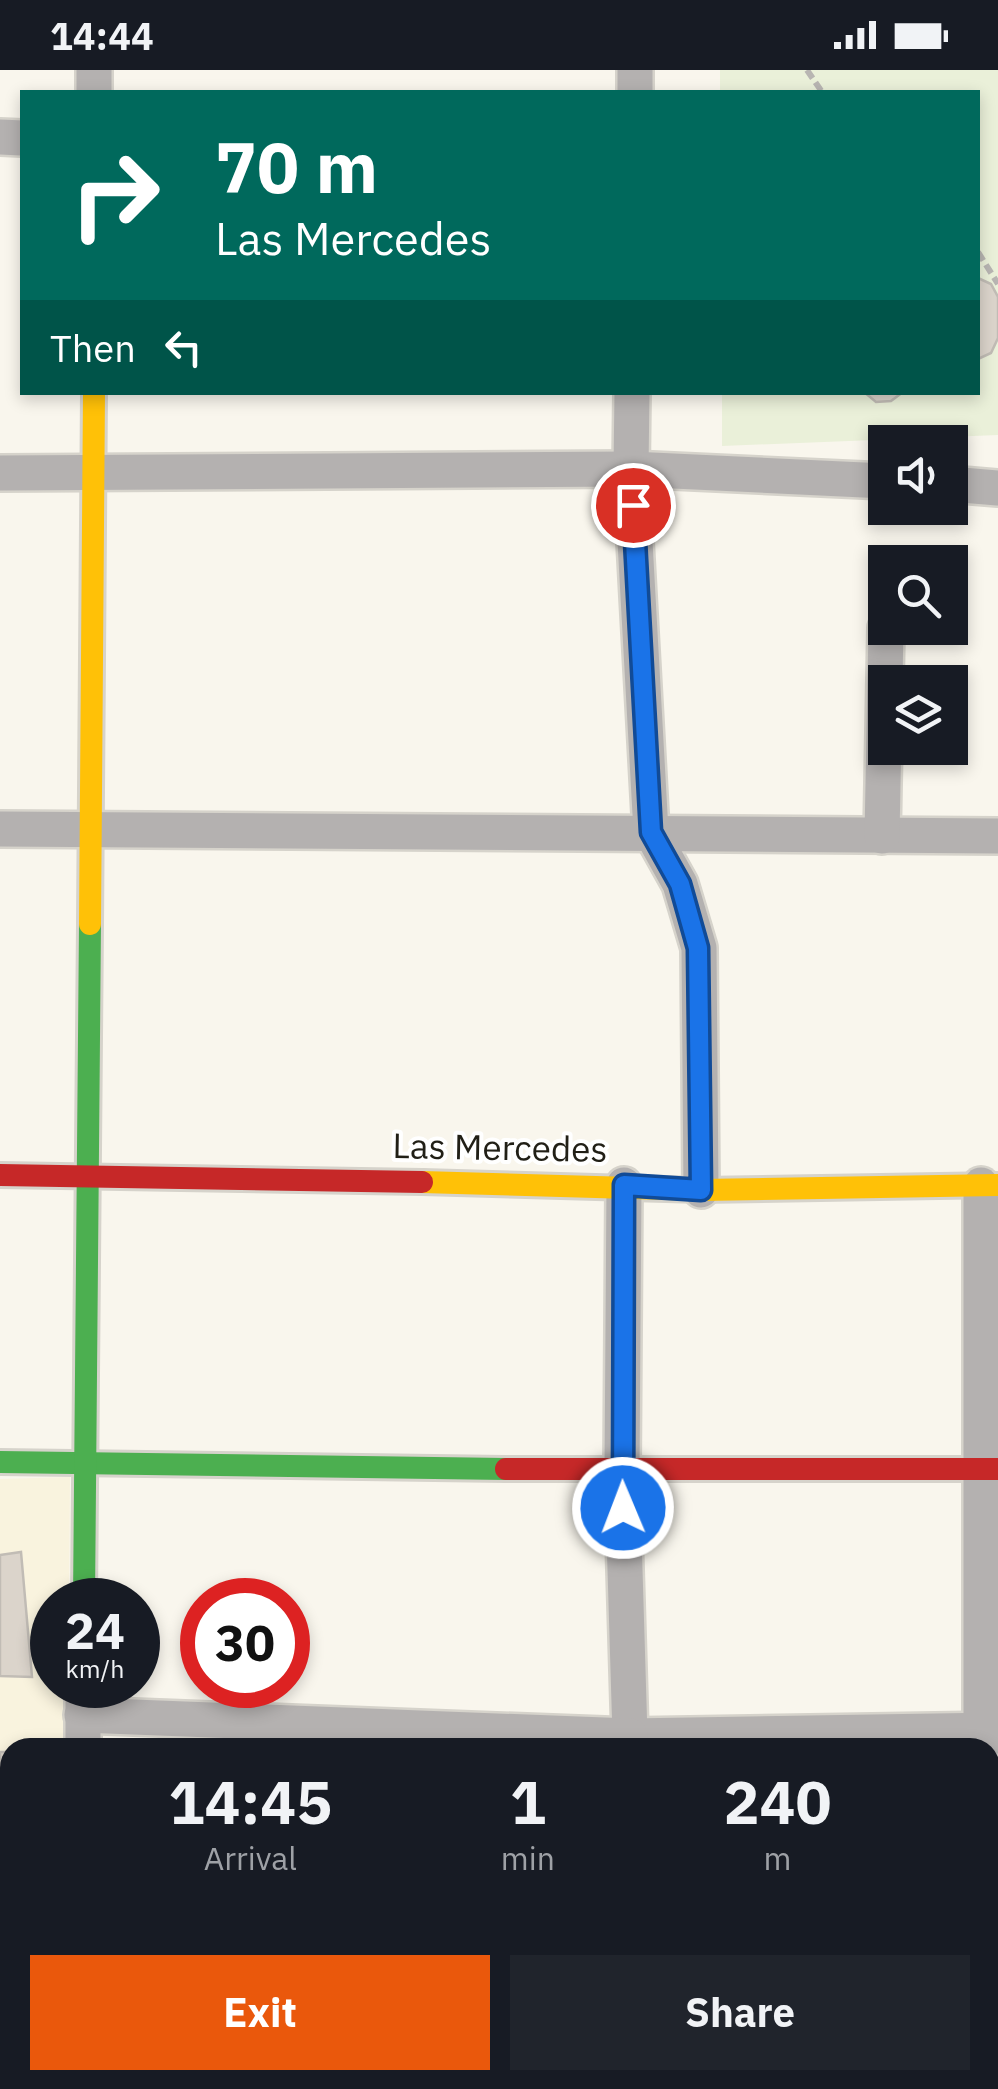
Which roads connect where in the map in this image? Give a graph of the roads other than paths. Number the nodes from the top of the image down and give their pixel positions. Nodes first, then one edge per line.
1 (94, 395) edge
2 (632, 395) edge
3 (631, 469) junction
4 (94, 471) junction
5 (0, 473) edge
6 (868, 480) edge
7 (968, 486) edge
8 (998, 488) edge
9 (886, 645) edge
10 (0, 829) edge
11 (92, 830) junction
12 (651, 832) junction
13 (882, 836) junction
14 (998, 836) edge
15 (0, 1175) edge
16 (88, 1176) junction
17 (624, 1185) junction
18 (990, 1185) edge
19 (701, 1190) junction
20 (0, 1462) edge
21 (86, 1462) junction
22 (990, 1469) edge
23 (622, 1470) junction
24 (84, 1578) edge
25 (83, 1716) edge
26 (630, 1736) junction
27 (986, 1736) edge

1 - 4 street
2 - 3 street
3 - 4 street
3 - 6 street
3 - 12 street
4 - 5 street
4 - 11 street
7 - 8 street
9 - 13 street
10 - 11 street
11 - 12 street
11 - 16 street
12 - 13 street
12 - 19 street
13 - 14 street
15 - 16 street, Las Mercedes
16 - 17 street, Las Mercedes
16 - 21 street
17 - 19 street, Las Mercedes
17 - 23 street
18 - 19 street, Las Mercedes
18 - 22 street
20 - 21 street
21 - 23 street
21 - 24 street
22 - 23 street
22 - 27 street
23 - 26 street
25 - 26 street
26 - 27 street

